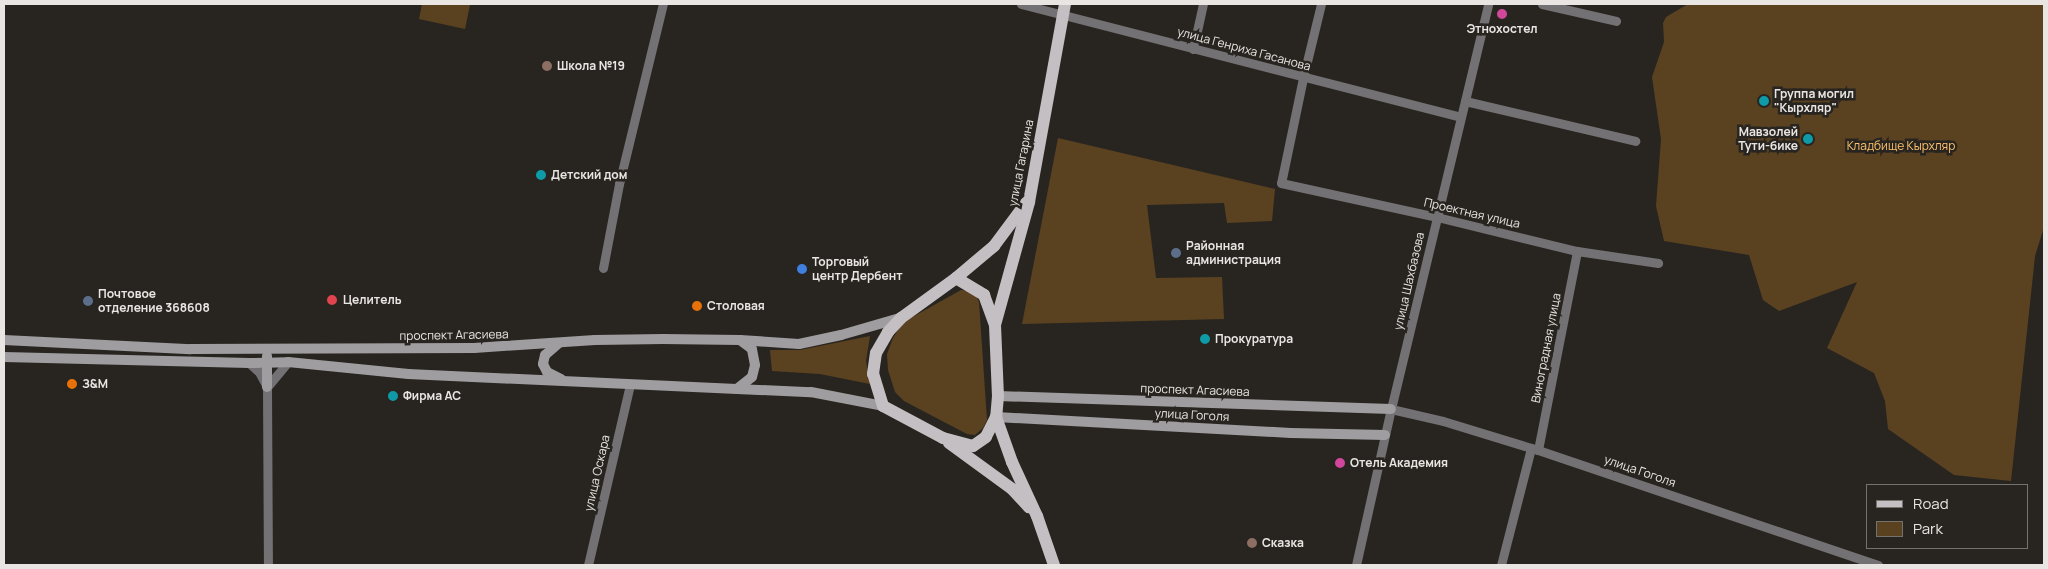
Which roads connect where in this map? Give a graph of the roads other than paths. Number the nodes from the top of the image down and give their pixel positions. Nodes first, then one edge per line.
1 (663, 4) edge
2 (1021, 4) edge
3 (1203, 4) edge
4 (1321, 4) edge
5 (1488, 4) edge
6 (1542, 4) edge
7 (1591, 4) edge
8 (1062, 9) edge
9 (1589, 14) junction
10 (1616, 21) dead end
11 (1193, 49) junction
12 (1303, 78) junction
13 (1465, 101) junction
14 (1461, 118) junction
15 (1635, 141) dead end
16 (1437, 217) junction
17 (1577, 250) junction
18 (1658, 263) dead end
19 (603, 268) dead end
20 (956, 278) junction
21 (901, 318) junction
22 (995, 325) junction
23 (4, 340) edge
24 (740, 340) junction
25 (559, 343) junction
26 (267, 348) junction
27 (4, 357) edge
28 (267, 362) junction
29 (288, 362) junction
30 (249, 363) junction
31 (566, 382) junction
32 (630, 386) junction
33 (267, 387) junction
34 (737, 389) junction
35 (998, 396) junction
36 (883, 406) junction
37 (1391, 409) junction
38 (996, 417) junction
39 (1385, 435) junction
40 (943, 438) junction
41 (1534, 449) junction
42 (1037, 516) junction
43 (268, 565) edge
44 (588, 565) edge
45 (1054, 565) edge
46 (1356, 565) edge
47 (1501, 565) edge
48 (1878, 565) edge

1 - 19 street
2 - 8 street, улица Генриха Гасанова
3 - 11 street
4 - 12 street
5 - 13 street, улица Шахбазова
6 - 9 street
7 - 9 street
8 - 11 street, улица Генриха Гасанова
8 - 20 main road, улица Гагарина
8 - 22 main road, улица Гагарина
9 - 10 street
11 - 12 street, улица Генриха Гасанова
12 - 14 street, улица Генриха Гасанова
12 - 16 street, Проектная улица
13 - 14 street, улица Шахбазова
13 - 15 street
14 - 16 street, улица Шахбазова
16 - 17 street, Проектная улица
16 - 37 street, улица Шахбазова
17 - 18 street, Проектная улица
17 - 41 street, Виноградная улица
20 - 21 main road
20 - 22 main road
21 - 24 main road, проспект Агасиева
21 - 36 main road
22 - 35 main road
23 - 26 main road, проспект Агасиева
24 - 25 main road, проспект Агасиева
24 - 34 main road
25 - 26 main road, проспект Агасиева
25 - 31 main road
26 - 28 main road
27 - 30 main road
28 - 29 main road
28 - 30 main road
28 - 33 main road
29 - 31 main road
29 - 33 street
30 - 33 street
31 - 32 main road
32 - 34 main road
32 - 44 street, улица Оскара
33 - 43 street
34 - 36 main road
35 - 37 main road, проспект Агасиева
35 - 38 main road
36 - 40 main road
37 - 39 street, улица Шахбазова
37 - 41 street, улица Гоголя
38 - 39 main road, улица Гоголя
38 - 40 main road
38 - 42 main road
39 - 46 street, улица Шахбазова
40 - 42 main road
41 - 47 street, Виноградная улица
41 - 48 street, улица Гоголя
42 - 45 main road

